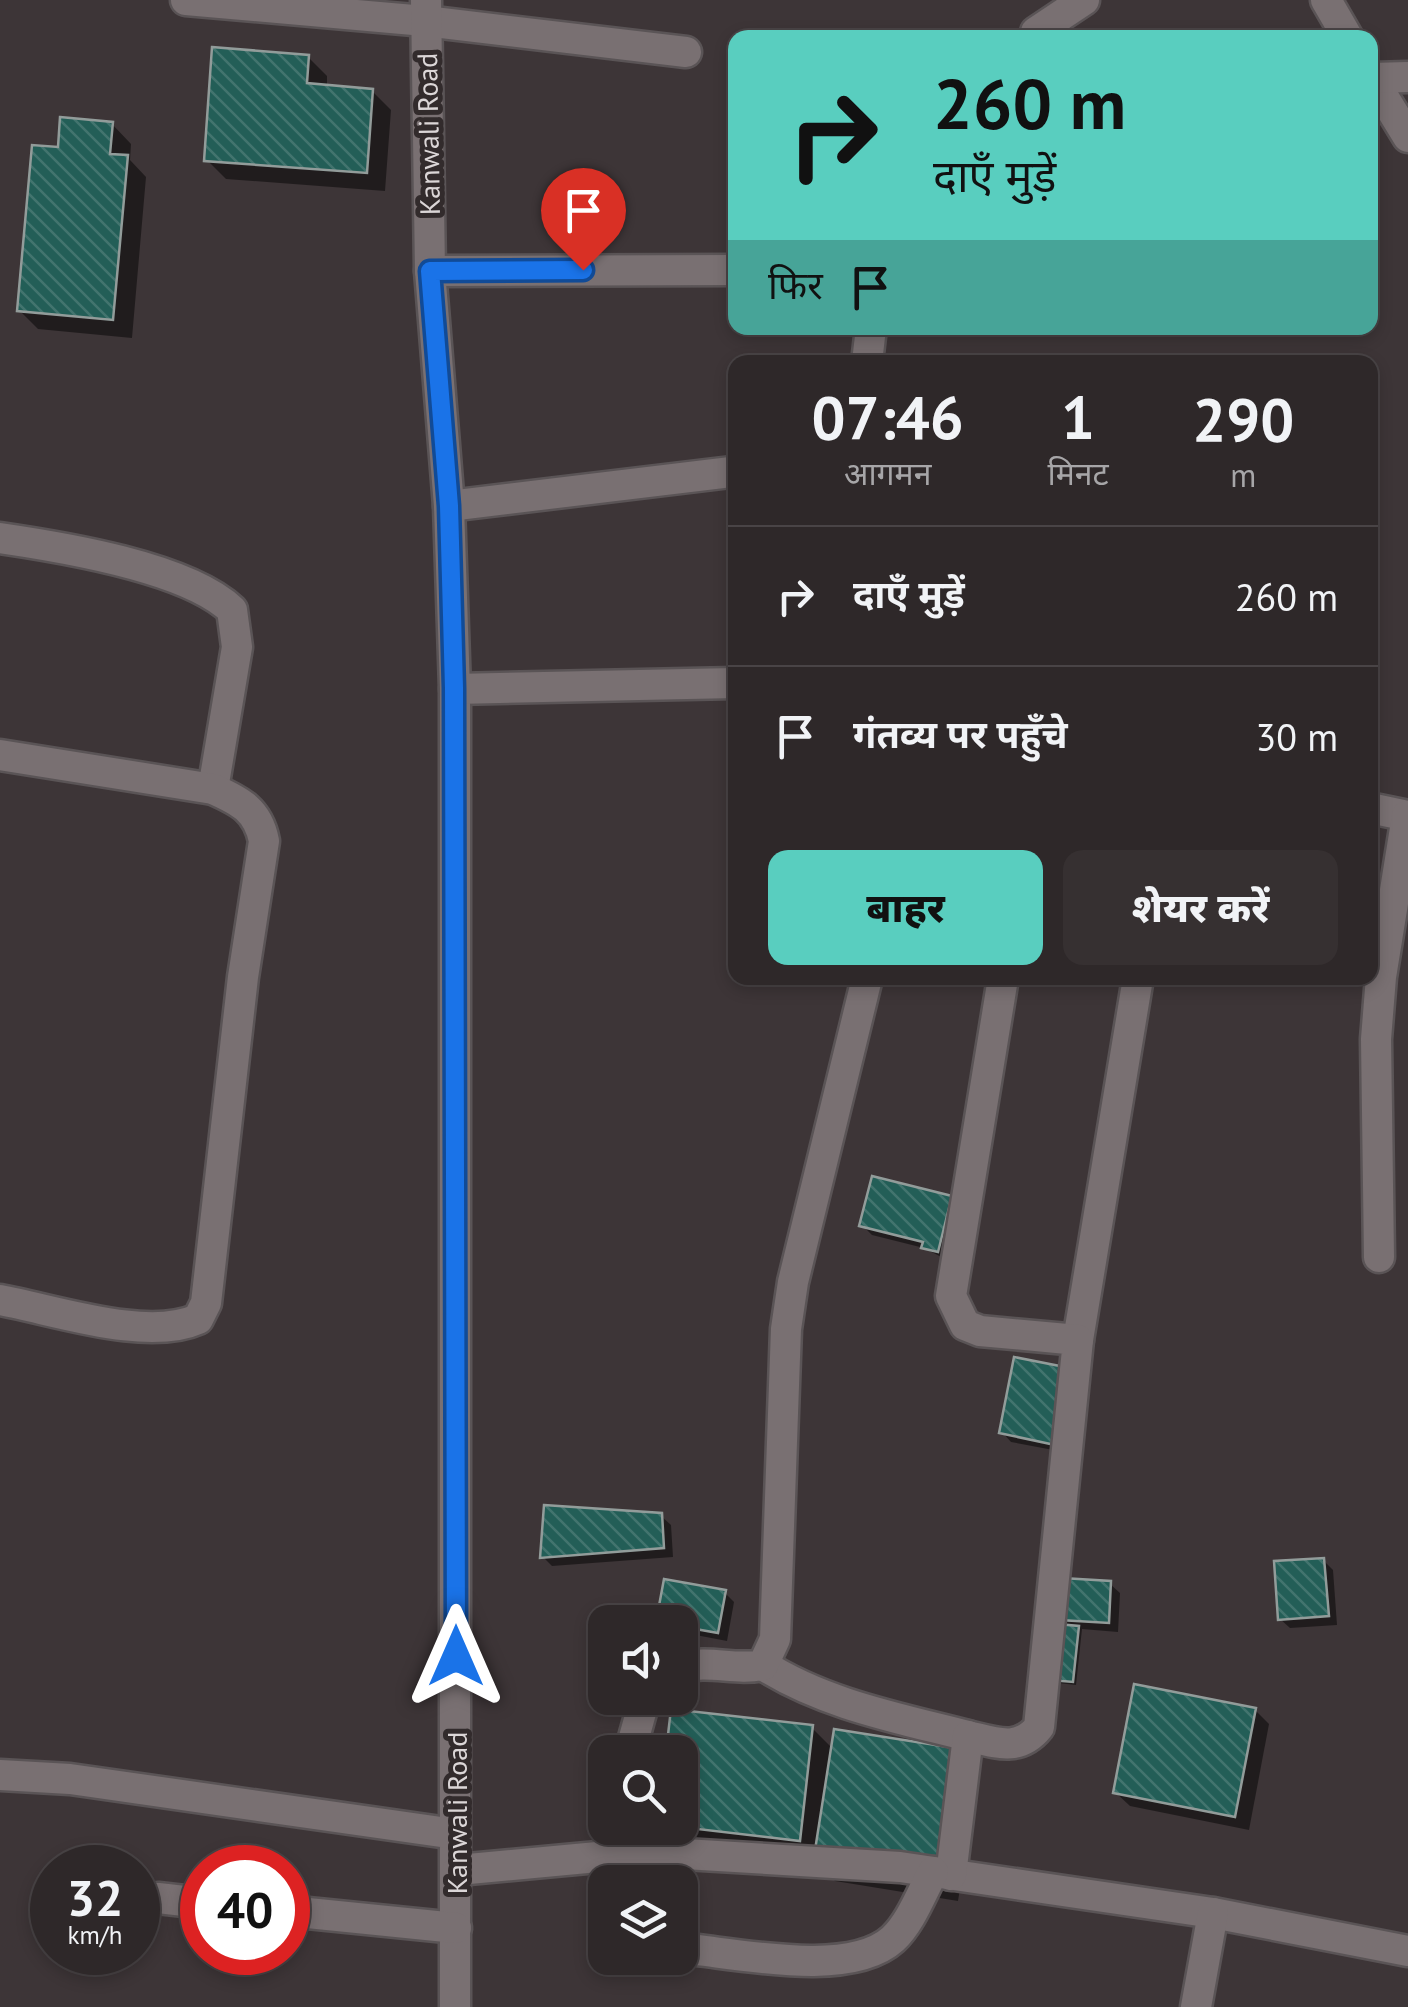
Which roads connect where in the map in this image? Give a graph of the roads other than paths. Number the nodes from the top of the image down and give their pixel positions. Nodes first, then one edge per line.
1 (186, 0) edge
2 (1084, 0) edge
3 (1326, 0) edge
4 (426, 11) edge
5 (1039, 30) edge
6 (1343, 30) edge
7 (686, 52) dead end
8 (1378, 76) edge
9 (1408, 77) edge
10 (1378, 88) edge
11 (1408, 138) edge
12 (728, 270) edge
13 (430, 271) junction
14 (728, 472) edge
15 (449, 506) junction
16 (0, 538) edge
17 (728, 683) edge
18 (454, 688) junction
19 (0, 756) edge
20 (213, 788) junction
21 (1378, 810) edge
22 (1408, 816) edge
23 (865, 985) edge
24 (1002, 985) edge
25 (1137, 985) edge
26 (1379, 1257) dead end
27 (0, 1300) edge
28 (1078, 1340) junction
29 (698, 1665) edge
30 (762, 1665) junction
31 (968, 1736) junction
32 (0, 1775) edge
33 (455, 1834) junction
34 (613, 1855) edge
35 (458, 1870) junction
36 (942, 1874) junction
37 (1213, 1912) junction
38 (310, 1913) edge
39 (456, 1928) junction
40 (698, 1950) edge
41 (1408, 1950) edge
42 (455, 2007) edge
43 (1196, 2007) edge

1 - 4 street
2 - 5 street
3 - 6 street
4 - 7 street
4 - 13 street, Kanwali Road
8 - 9 street
10 - 11 street
12 - 13 street
13 - 15 street, Kanwali Road
14 - 15 street
15 - 18 street, Kanwali Road
16 - 20 street
17 - 18 street
18 - 33 street, Kanwali Road
19 - 20 street
20 - 27 street
21 - 22 street
22 - 26 street
23 - 30 street
24 - 28 street
25 - 28 street
28 - 31 street
29 - 30 street
30 - 31 street
31 - 36 street
32 - 33 street
33 - 35 street, Kanwali Road
34 - 35 street
34 - 36 street
35 - 39 street, Kanwali Road
36 - 37 street
36 - 40 street
37 - 41 street
37 - 43 street
38 - 39 street
39 - 42 street, Kanwali Road

